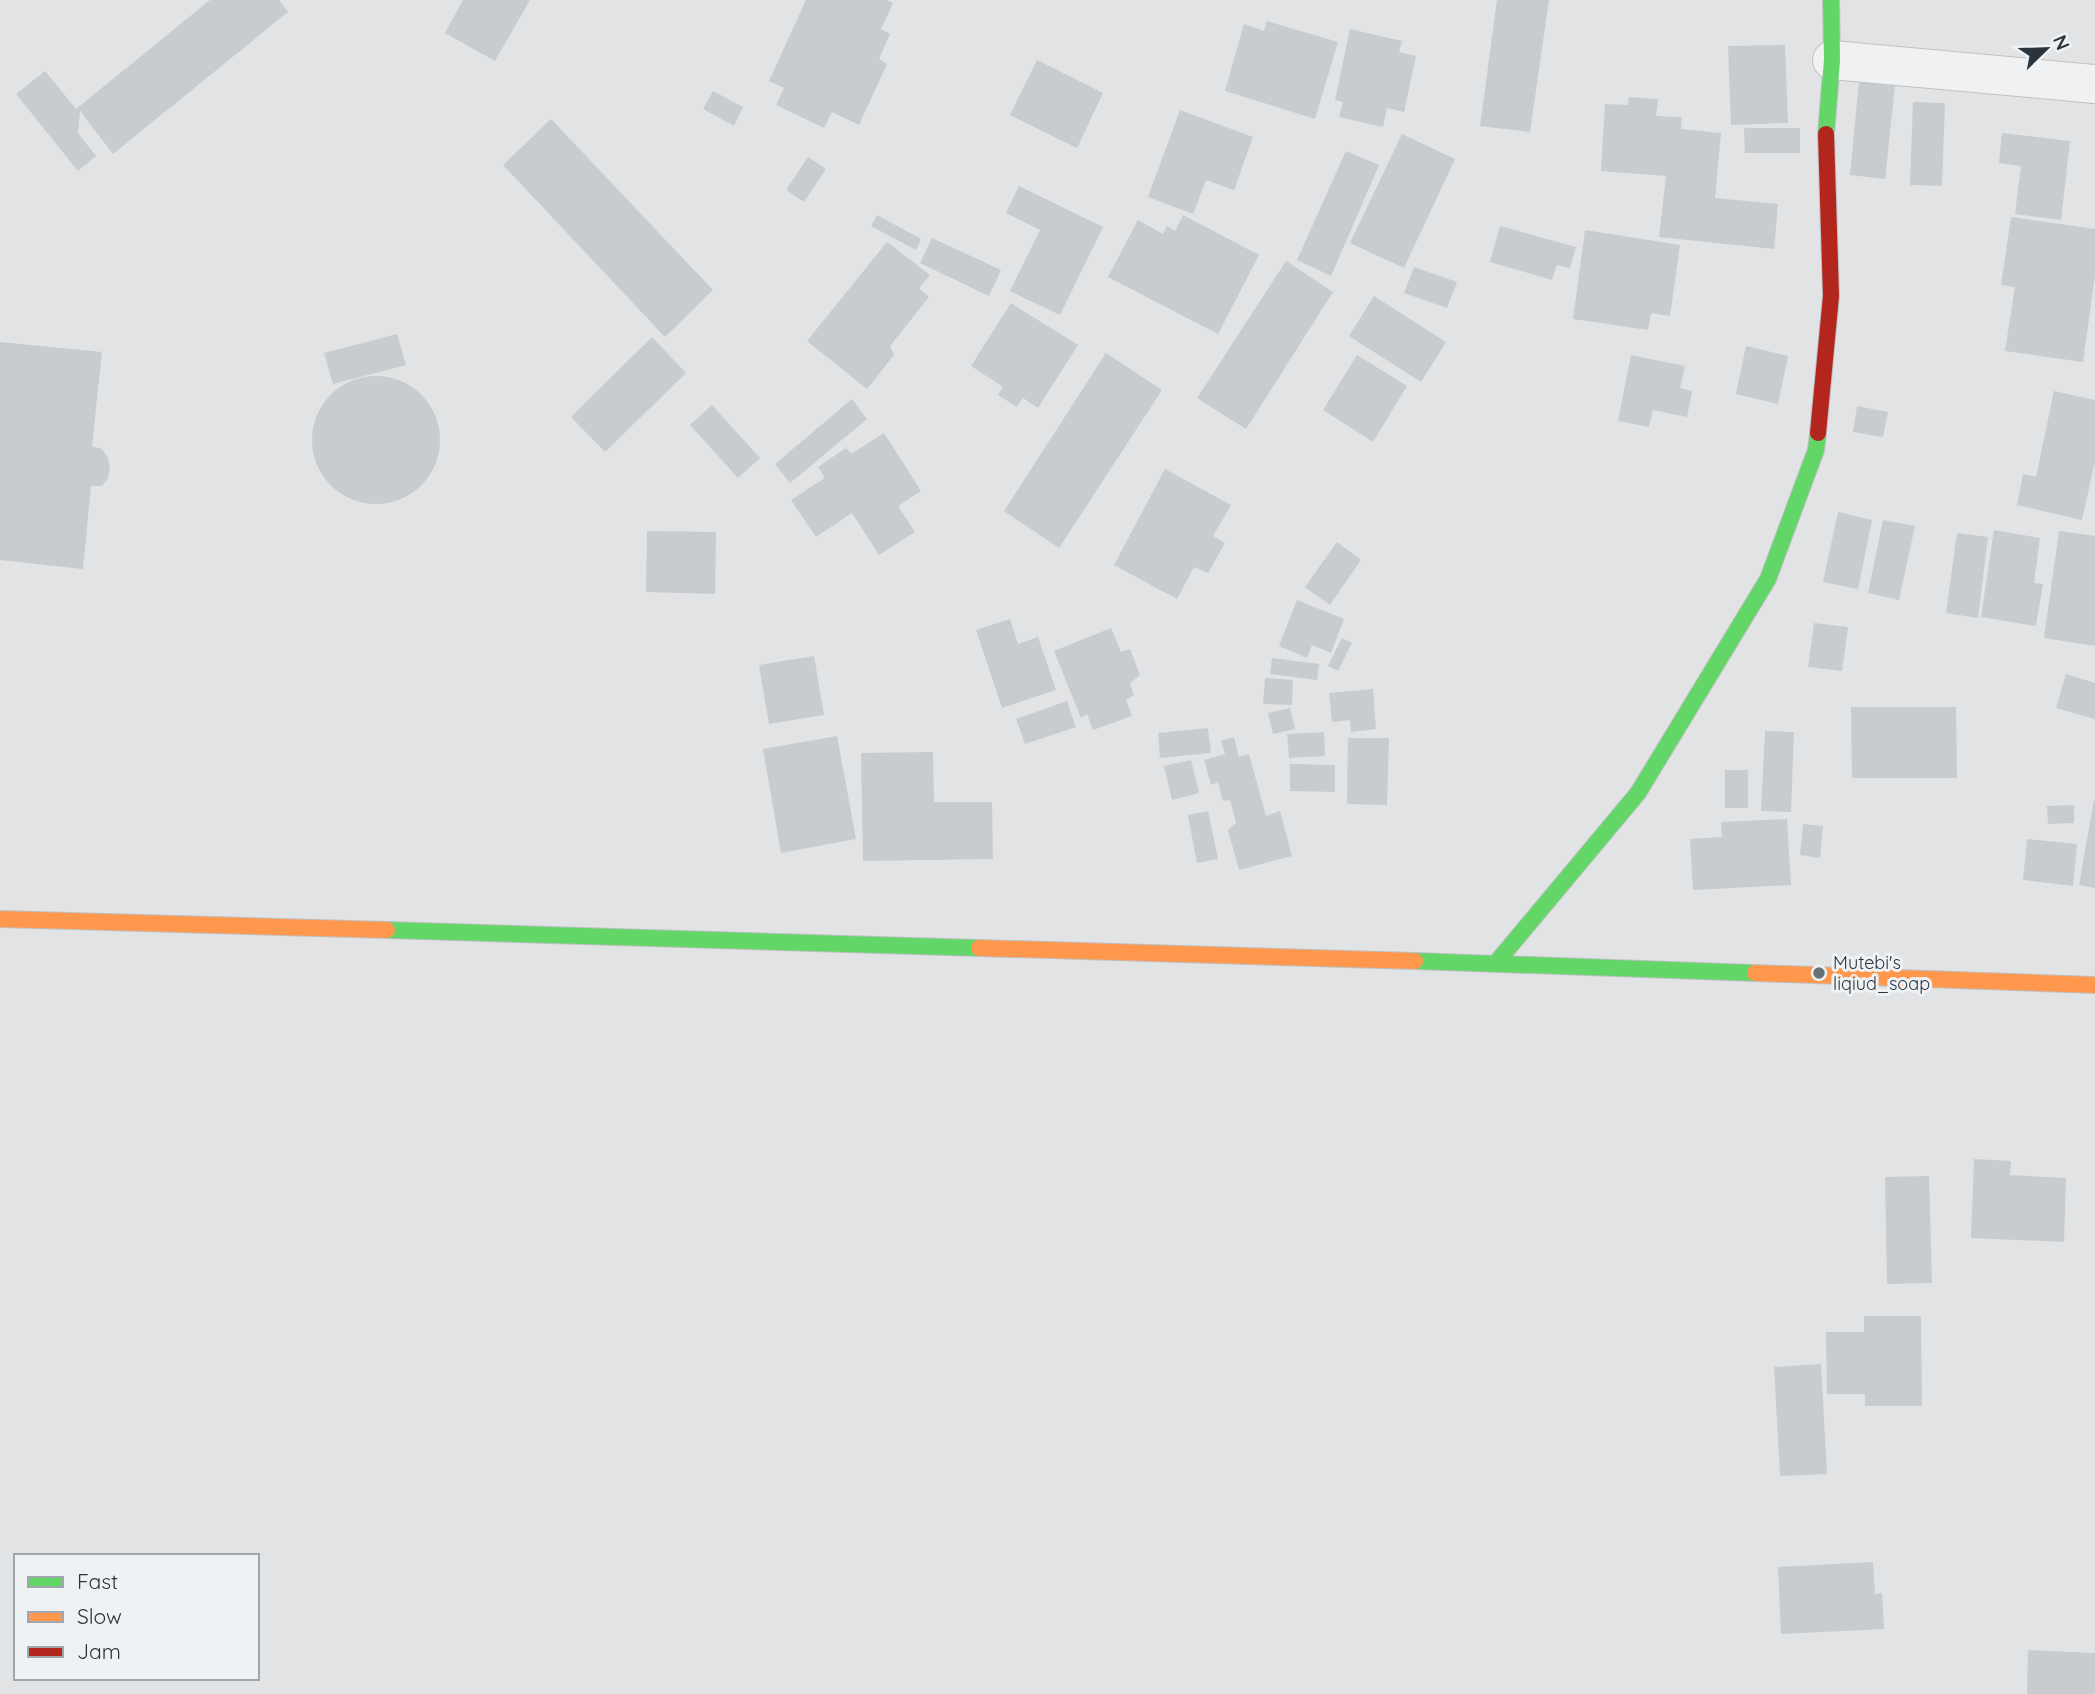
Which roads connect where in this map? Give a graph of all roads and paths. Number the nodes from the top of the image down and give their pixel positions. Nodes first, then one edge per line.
1 (1831, 0) edge
2 (1832, 60) junction
3 (2095, 84) edge
4 (0, 919) edge
5 (1496, 963) junction
6 (2095, 985) edge

1 - 2 street
2 - 3 street
2 - 5 street
4 - 5 street
5 - 6 street

